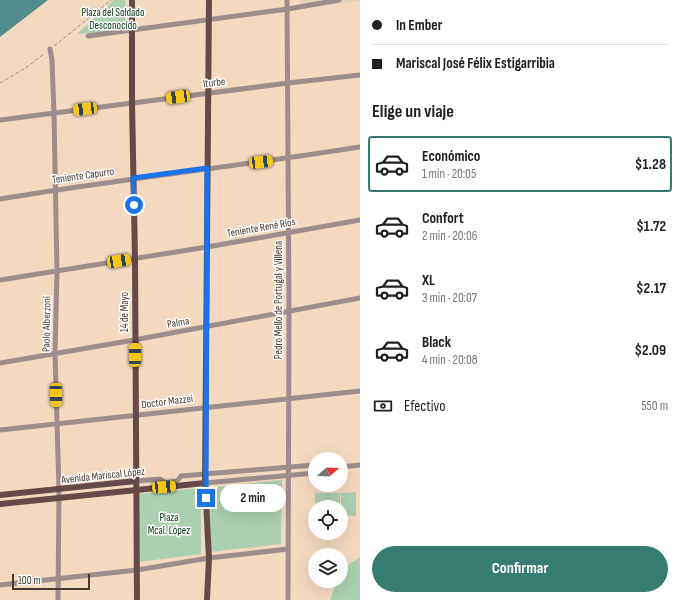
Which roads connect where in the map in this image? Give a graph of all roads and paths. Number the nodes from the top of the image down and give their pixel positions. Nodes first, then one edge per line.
1 (112, 0) edge
2 (132, 0) edge
3 (209, 0) edge
4 (288, 0) edge
5 (339, 0) edge
6 (288, 9) junction
7 (208, 20) junction
8 (133, 30) junction
9 (88, 36) dead end
10 (50, 49) junction
11 (360, 75) edge
12 (0, 83) edge
13 (288, 83) junction
14 (208, 93) junction
15 (132, 104) junction
16 (54, 113) junction
17 (0, 120) edge
18 (360, 147) edge
19 (288, 158) junction
20 (207, 168) junction
21 (133, 178) junction
22 (55, 189) junction
23 (0, 199) edge
24 (360, 220) edge
25 (288, 233) junction
26 (207, 247) junction
27 (134, 259) junction
28 (57, 272) junction
29 (0, 280) edge
30 (360, 298) edge
31 (289, 311) junction
32 (206, 327) junction
33 (134, 340) junction
34 (55, 354) junction
35 (0, 363) edge
36 (360, 391) edge
37 (288, 399) junction
38 (206, 407) junction
39 (135, 415) junction
40 (57, 423) junction
41 (0, 430) edge
42 (308, 465) edge
43 (360, 465) edge
44 (348, 466) edge
45 (288, 467) junction
46 (308, 473) edge
47 (205, 474) junction
48 (288, 476) junction
49 (136, 481) junction
50 (205, 483) junction
51 (59, 489) junction
52 (136, 490) junction
53 (0, 495) edge
54 (59, 497) junction
55 (0, 504) edge
56 (288, 549) junction
57 (209, 558) junction
58 (137, 570) junction
59 (58, 579) junction
60 (0, 585) edge
61 (58, 600) edge
62 (137, 600) edge
63 (207, 600) edge
64 (288, 600) edge

1 - 10 path
2 - 8 main road, 14 de Mayo
3 - 7 main road
4 - 6 street, Pedro Mello de Portugal y Villena
5 - 6 street
6 - 7 street
6 - 13 street, Pedro Mello de Portugal y Villena
7 - 8 street
7 - 14 main road
8 - 9 street
8 - 15 main road, 14 de Mayo
10 - 12 path
10 - 16 street, Paolo Alberzoni
11 - 13 street, Iturbe
13 - 14 street, Iturbe
13 - 19 street, Pedro Mello de Portugal y Villena
14 - 15 street, Iturbe
14 - 20 main road
15 - 16 street, Iturbe
15 - 21 main road, 14 de Mayo
16 - 17 street, Iturbe
16 - 22 street, Paolo Alberzoni
18 - 19 street, Teniente Capurro
19 - 20 street, Teniente Capurro
19 - 25 street, Pedro Mello de Portugal y Villena
20 - 21 street, Teniente Capurro
20 - 26 main road
21 - 22 street, Teniente Capurro
21 - 27 main road, 14 de Mayo
22 - 23 street, Teniente Capurro
22 - 28 street, Paolo Alberzoni
24 - 25 street, Teniente René Ríos
25 - 26 street, Teniente René Ríos
25 - 31 street, Pedro Mello de Portugal y Villena
26 - 27 street, Teniente René Ríos
26 - 32 main road
27 - 28 street, Teniente René Ríos
27 - 33 main road, 14 de Mayo
28 - 29 street, Teniente René Ríos
28 - 34 street, Paolo Alberzoni
30 - 31 street, Palma
31 - 32 street, Palma
31 - 37 street, Pedro Mello de Portugal y Villena
32 - 33 street, Palma
32 - 38 main road
33 - 34 street, Palma
33 - 39 main road, 14 de Mayo
34 - 35 street, Palma
34 - 40 street, Paolo Alberzoni
36 - 37 street, Doctor Mazzei
37 - 38 street, Doctor Mazzei
37 - 45 street, Pedro Mello de Portugal y Villena
38 - 39 street, Doctor Mazzei
38 - 47 main road
39 - 40 street, Doctor Mazzei
39 - 49 main road, 14 de Mayo
40 - 41 street, Doctor Mazzei
40 - 51 street, Paolo Alberzoni
42 - 45 street
43 - 44 street
45 - 47 street
45 - 48 street, Pedro Mello de Portugal y Villena
46 - 48 street
47 - 49 street, Avenida Mariscal López
47 - 50 main road
48 - 50 street
48 - 56 street, Pedro Mello de Portugal y Villena
49 - 51 main road, Avenida Mariscal López
49 - 52 main road, 14 de Mayo
50 - 52 main road, Avenida Mariscal López
50 - 57 main road
51 - 53 main road, Avenida Mariscal López
51 - 54 street, Paolo Alberzoni
52 - 54 main road, Avenida Mariscal López
52 - 58 main road, 14 de Mayo
54 - 55 main road, Avenida Mariscal López
54 - 59 street, Paolo Alberzoni
56 - 57 street
56 - 64 street, Pedro Mello de Portugal y Villena
57 - 58 street
57 - 63 main road
58 - 59 street
58 - 62 main road, 14 de Mayo
59 - 60 street
59 - 61 street, Paolo Alberzoni

